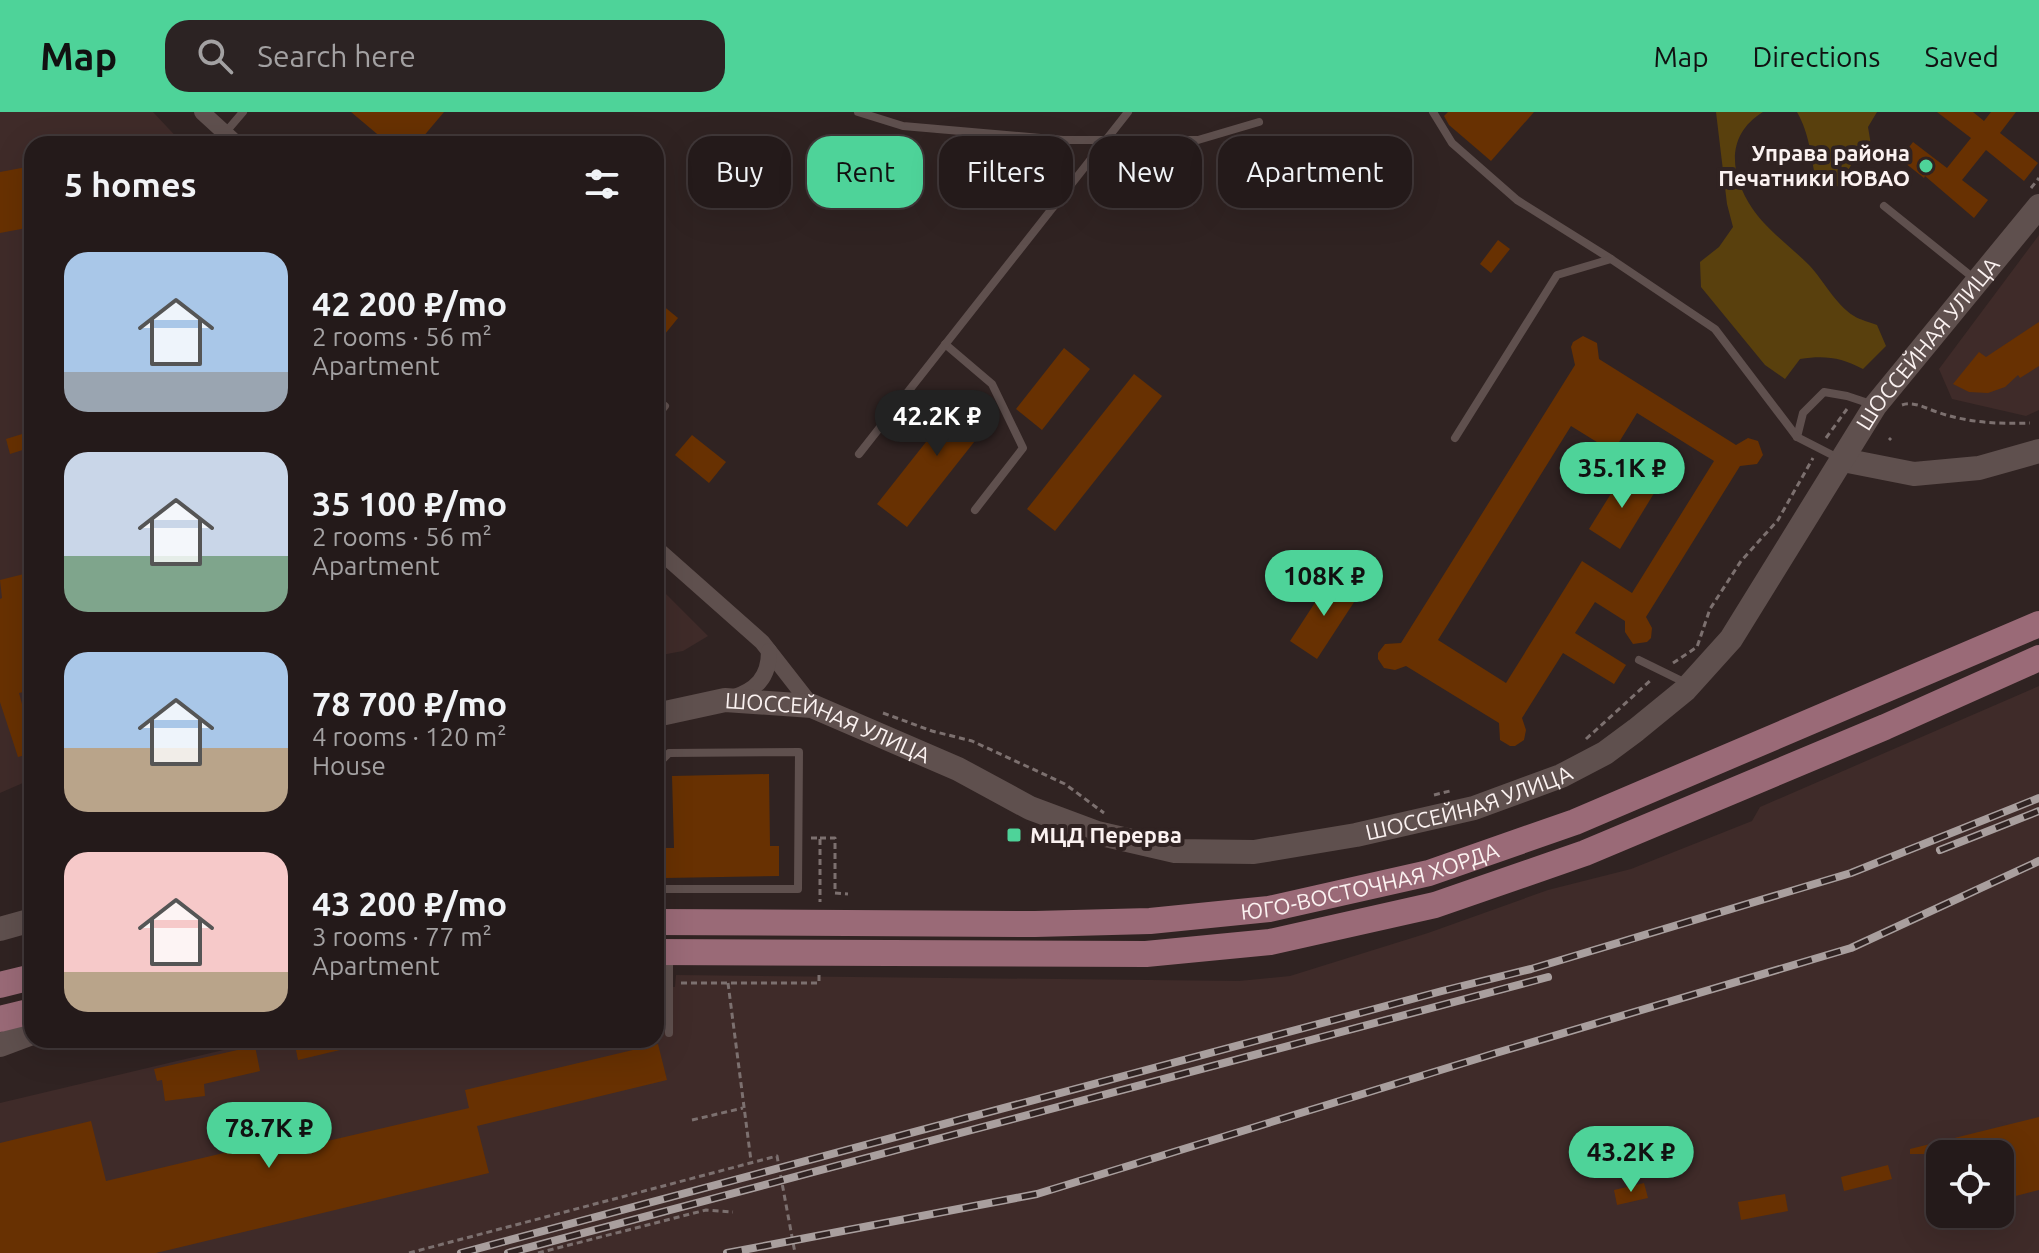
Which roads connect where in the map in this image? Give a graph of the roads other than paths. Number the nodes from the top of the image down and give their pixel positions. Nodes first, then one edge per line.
1 (202, 112) edge
2 (243, 112) edge
3 (858, 112) edge
4 (1128, 112) edge
5 (1433, 112) edge
6 (1259, 122) dead end
7 (228, 136) edge
8 (232, 136) edge
9 (1107, 136) edge
10 (1202, 139) edge
11 (1089, 140) edge
12 (1089, 159) edge
13 (1884, 206) dead end
14 (2039, 206) edge
15 (1611, 259) junction
16 (1977, 281) junction
17 (945, 344) junction
18 (1886, 406) junction
19 (1797, 437) junction
20 (1455, 438) dead end
21 (2039, 451) edge
22 (859, 454) dead end
23 (1843, 460) junction
24 (975, 510) dead end
25 (664, 555) edge
26 (2039, 624) edge
27 (769, 651) junction
28 (2039, 658) edge
29 (1639, 660) dead end
30 (1689, 685) junction
31 (725, 700) junction
32 (812, 706) junction
33 (664, 713) edge
34 (664, 758) edge
35 (664, 889) edge
36 (24, 922) edge
37 (664, 922) edge
38 (0, 929) edge
39 (664, 952) edge
40 (664, 957) edge
41 (24, 979) edge
42 (0, 985) edge
43 (24, 1013) edge
44 (0, 1019) edge
45 (669, 1033) dead end
46 (24, 1036) edge
47 (0, 1045) edge

1 - 7 street
2 - 8 lane
3 - 11 lane
4 - 9 lane
5 - 15 lane
6 - 10 lane
12 - 17 lane
13 - 16 lane
14 - 16 main road, ШОССЕЙНАЯ УЛИЦА
15 - 19 lane
15 - 20 lane
16 - 18 main road, ШОССЕЙНАЯ УЛИЦА
17 - 22 lane
17 - 24 lane
18 - 19 lane
18 - 23 main road, ШОССЕЙНАЯ УЛИЦА
19 - 23 lane
21 - 23 main road
23 - 30 main road, ШОССЕЙНАЯ УЛИЦА
25 - 27 street
26 - 37 main road, ЮГО-ВОСТОЧНАЯ ХОРДА
27 - 31 street
27 - 32 street
28 - 39 main road, ЮГО-ВОСТОЧНАЯ ХОРДА
29 - 30 lane
30 - 32 main road, ШОССЕЙНАЯ УЛИЦА
31 - 32 main road, ШОССЕЙНАЯ УЛИЦА
31 - 33 main road, ШОССЕЙНАЯ УЛИЦА
34 - 35 lane
36 - 38 main road
40 - 45 lane
41 - 42 main road
43 - 44 main road
46 - 47 main road

